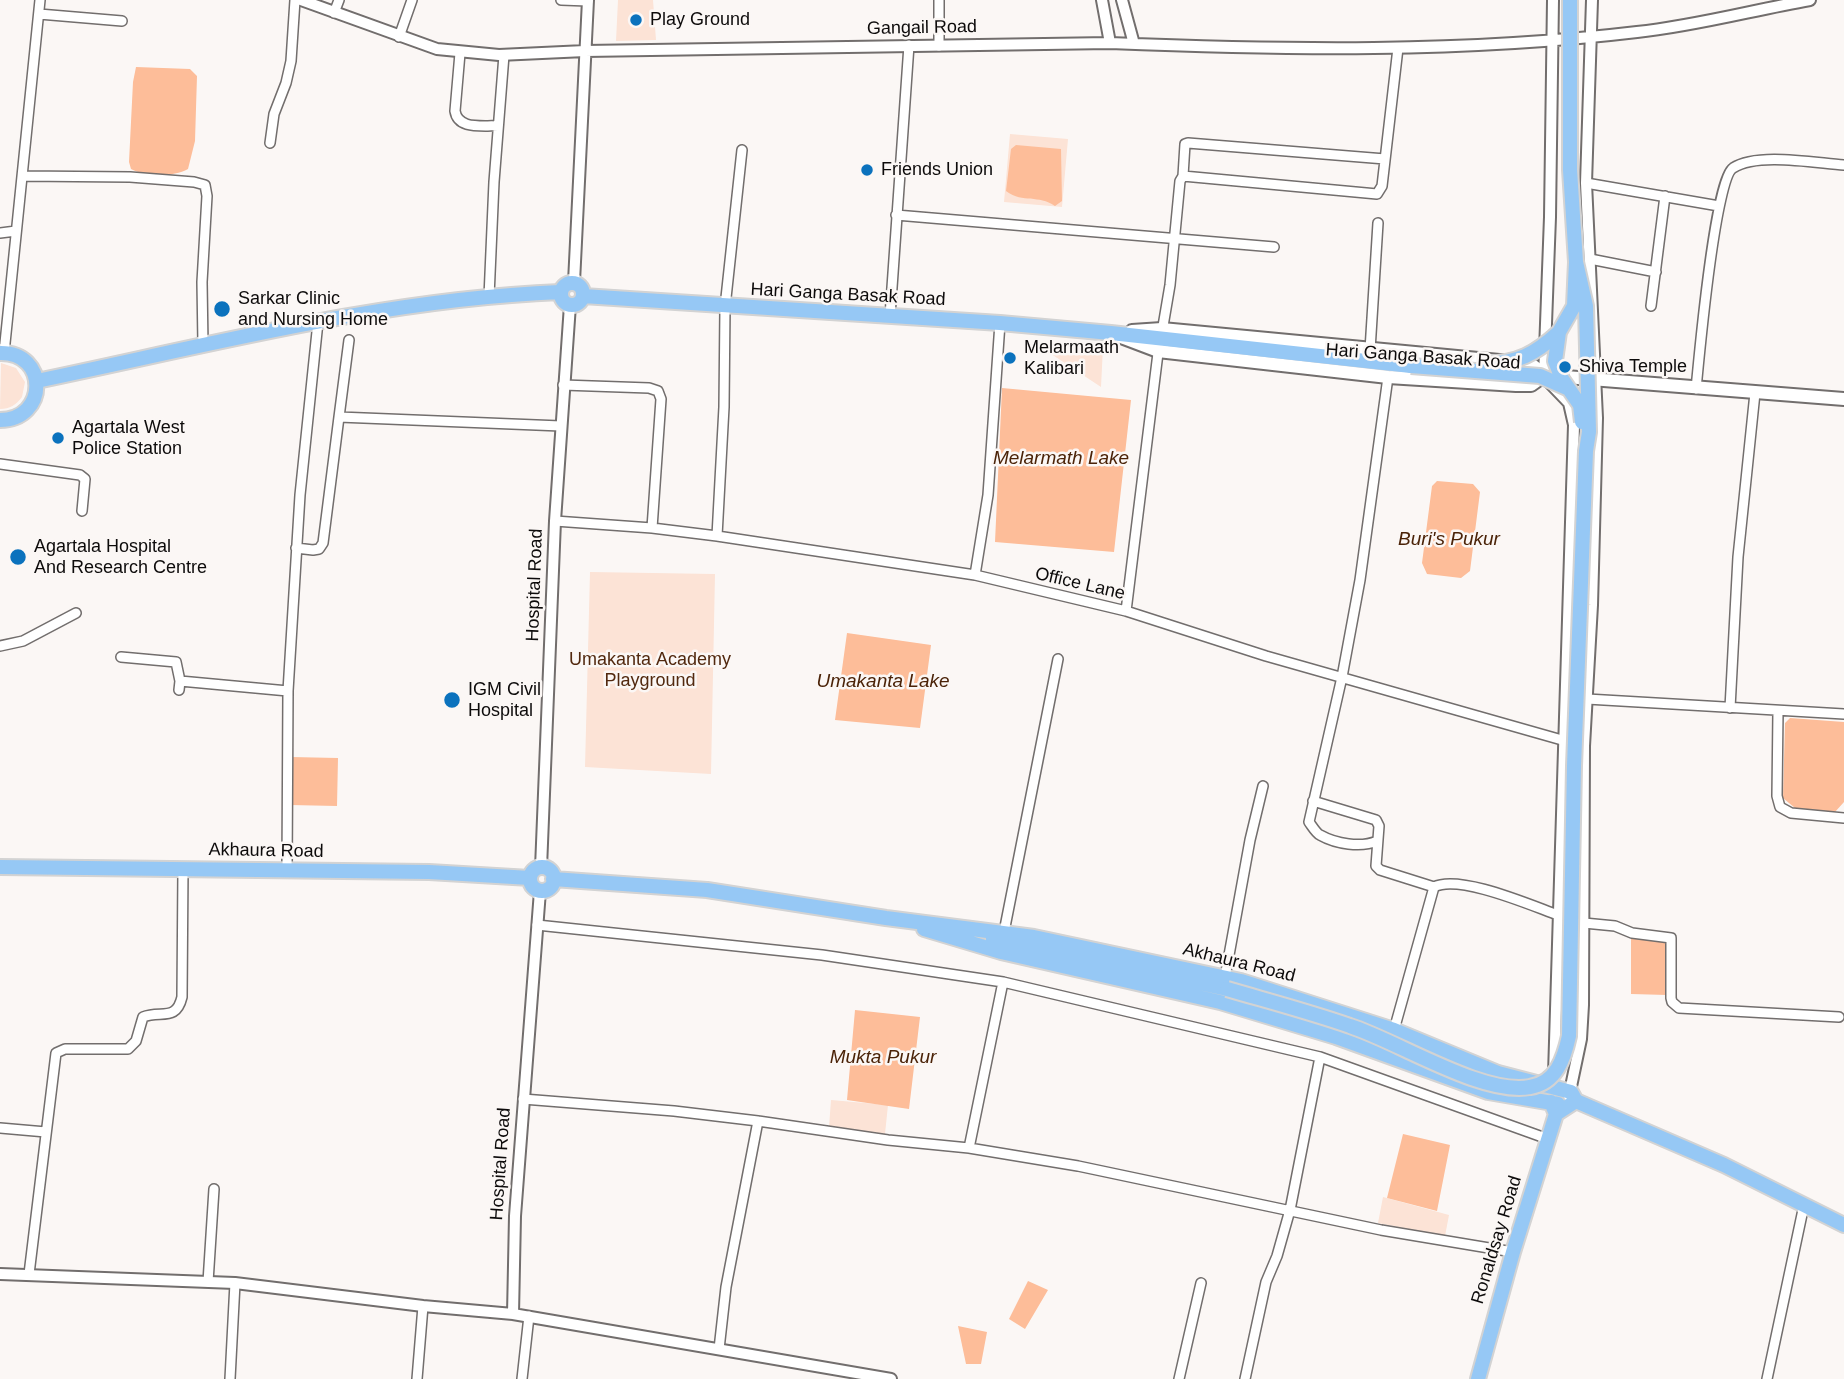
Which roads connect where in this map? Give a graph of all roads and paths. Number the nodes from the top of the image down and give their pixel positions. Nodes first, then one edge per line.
1 (40, 0) edge
2 (295, 0) edge
3 (301, 0) edge
4 (339, 0) edge
5 (412, 0) edge
6 (561, 0) edge
7 (939, 0) edge
8 (1102, 0) edge
9 (1122, 0) edge
10 (1553, 0) edge
11 (1570, 0) edge
12 (1592, 0) edge
13 (1810, 0) edge
14 (588, 1) edge
15 (334, 13) junction
16 (39, 14) junction
17 (122, 21) dead end
18 (399, 37) junction
19 (1591, 37) junction
20 (1552, 41) junction
21 (1110, 43) junction
22 (1134, 44) junction
23 (909, 45) junction
24 (939, 46) junction
25 (1398, 48) junction
26 (585, 51) junction
27 (460, 53) junction
28 (504, 54) junction
29 (498, 126) junction
30 (270, 143) dead end
31 (742, 150) dead end
32 (1385, 159) junction
33 (1844, 164) edge
34 (22, 176) junction
35 (1182, 176) junction
36 (1586, 183) junction
37 (1665, 196) junction
38 (1718, 206) junction
39 (896, 215) junction
40 (1378, 223) dead end
41 (16, 231) junction
42 (0, 233) edge
43 (1175, 239) junction
44 (1274, 247) dead end
45 (1583, 260) junction
46 (1656, 272) junction
47 (574, 282) junction
48 (561, 292) junction
49 (583, 296) junction
50 (489, 297) junction
51 (569, 305) junction
52 (1651, 306) dead end
53 (725, 307) junction
54 (890, 316) junction
55 (318, 322) junction
56 (1000, 323) junction
57 (1559, 332) junction
58 (349, 340) dead end
59 (1160, 340) junction
60 (202, 345) junction
61 (1370, 350) junction
62 (2, 353) edge
63 (1411, 366) junction
64 (1545, 375) junction
65 (1388, 377) junction
66 (1596, 378) junction
67 (37, 381) junction
68 (563, 385) junction
69 (1569, 389) junction
70 (1696, 389) junction
71 (1755, 393) junction
72 (1844, 399) edge
73 (339, 418) junction
74 (0, 419) edge
75 (561, 426) junction
76 (1586, 452) junction
77 (0, 464) edge
78 (82, 511) dead end
79 (555, 521) junction
80 (652, 528) junction
81 (717, 536) junction
82 (296, 548) junction
83 (975, 575) junction
84 (1126, 611) junction
85 (76, 613) dead end
86 (0, 646) edge
87 (121, 657) dead end
88 (1058, 659) dead end
89 (1342, 677) junction
90 (288, 691) junction
91 (1587, 699) junction
92 (1730, 708) junction
93 (1778, 711) junction
94 (1844, 714) edge
95 (1565, 741) junction
96 (1584, 746) junction
97 (1263, 786) dead end
98 (1314, 801) junction
99 (1844, 818) edge
100 (1377, 841) junction
101 (0, 867) edge
102 (183, 868) junction
103 (287, 871) junction
104 (536, 873) junction
105 (553, 879) junction
106 (1434, 887) junction
107 (540, 891) junction
108 (1558, 915) junction
109 (886, 918) junction
110 (1584, 923) junction
111 (537, 925) junction
112 (1004, 932) junction
113 (1003, 982) junction
114 (1226, 983) junction
115 (1839, 1017) dead end
116 (1394, 1030) junction
117 (1320, 1057) junction
118 (523, 1099) junction
119 (1562, 1101) junction
120 (758, 1121) junction
121 (0, 1128) edge
122 (46, 1132) junction
123 (1548, 1139) junction
124 (969, 1148) junction
125 (214, 1189) dead end
126 (1290, 1210) junction
127 (1802, 1211) junction
128 (1844, 1225) edge
129 (1513, 1252) junction
130 (0, 1274) edge
131 (29, 1274) junction
132 (208, 1282) junction
133 (235, 1283) junction
134 (1201, 1283) dead end
135 (423, 1306) junction
136 (513, 1314) junction
137 (529, 1316) junction
138 (719, 1349) junction
139 (836, 1374) edge
140 (230, 1379) edge
141 (417, 1379) edge
142 (522, 1379) edge
143 (891, 1379) edge
144 (1179, 1379) edge
145 (1245, 1379) edge
146 (1478, 1379) edge
147 (1767, 1379) edge

1 - 16 street
2 - 30 street
3 - 15 street, Gangail Road
4 - 15 street
5 - 18 street
6 - 14 street
7 - 24 street
8 - 21 street
9 - 22 street
10 - 20 street
11 - 45 main road, bridge
12 - 19 street
13 - 19 street, Gangail Road
14 - 26 street
15 - 18 street, Gangail Road
16 - 17 street
16 - 34 street
18 - 27 street, Gangail Road
19 - 20 street, Gangail Road
19 - 36 street
20 - 25 street, Gangail Road
20 - 64 street
21 - 22 street, Gangail Road
21 - 24 street, Gangail Road
22 - 25 street, Gangail Road
23 - 24 street, Gangail Road
23 - 26 street, Gangail Road
23 - 39 street
25 - 32 street
26 - 28 street, Gangail Road
26 - 47 street
27 - 28 street, Gangail Road
27 - 29 street
28 - 29 street
29 - 50 street
31 - 53 street
32 - 35 street
32 - 35 street
33 - 38 street
34 - 41 street
34 - 60 street
35 - 43 street
36 - 37 street
36 - 45 street
37 - 38 street
37 - 46 street
38 - 70 street
39 - 43 street
39 - 54 street
40 - 61 street
41 - 42 street
41 - 62 street
43 - 44 street
43 - 59 street
45 - 46 street
45 - 57 main road, bridge
45 - 66 street
45 - 76 main road, bridge
46 - 52 street
47 - 48 main road
47 - 49 main road
48 - 50 main road
48 - 51 main road
49 - 51 main road
49 - 53 main road, Hari Ganga Basak Road
50 - 55 main road
51 - 68 street, Hospital Road
53 - 54 main road, Hari Ganga Basak Road
53 - 81 street
54 - 56 main road, Hari Ganga Basak Road
55 - 60 main road
55 - 82 street
56 - 59 main road, Hari Ganga Basak Road
56 - 83 street
57 - 63 main road, bridge
57 - 69 main road, bridge
58 - 73 street
59 - 61 main road, Hari Ganga Basak Road
59 - 63 main road, Hari Ganga Basak Road
59 - 65 main road, Hari Ganga Basak Road
59 - 84 street
60 - 67 main road
61 - 64 main road, Hari Ganga Basak Road
62 - 67 main road
63 - 69 main road, bridge
64 - 65 main road, Hari Ganga Basak Road
64 - 66 main road
64 - 95 street
65 - 89 street
66 - 70 main road
66 - 91 street
67 - 74 main road
68 - 75 street, Hospital Road
68 - 80 street
69 - 76 main road, bridge
70 - 71 main road
71 - 72 main road
71 - 92 street
73 - 75 street
73 - 82 street
75 - 79 street, Hospital Road
76 - 114 main road, bridge
77 - 78 street
79 - 80 street, Office Lane
79 - 104 street, Hospital Road
80 - 81 street, Office Lane
81 - 83 street, Office Lane
82 - 90 street
83 - 84 street, Office Lane
84 - 89 street, Office Lane
85 - 86 street
87 - 90 street
88 - 112 street
89 - 95 street, Office Lane
89 - 98 street
90 - 103 street
91 - 92 street
91 - 96 street
92 - 93 street
93 - 94 street
93 - 99 street
95 - 96 street, Office Lane
95 - 108 street
96 - 110 street
97 - 114 street
98 - 100 street
98 - 100 street
100 - 106 street
101 - 102 main road, Akhaura Road
102 - 103 main road, Akhaura Road
102 - 122 street
103 - 104 main road, Akhaura Road
104 - 105 main road
104 - 107 main road
105 - 107 main road
105 - 109 main road, Akhaura Road
106 - 108 street
106 - 116 street
107 - 111 street, Hospital Road
108 - 119 street
109 - 112 main road, Akhaura Road
109 - 114 main road
109 - 119 main road, Akhaura Road
110 - 115 street
110 - 119 street
111 - 113 street
111 - 118 street, Hospital Road
112 - 114 main road, Akhaura Road
113 - 117 street
113 - 124 street
114 - 116 main road, Akhaura Road
116 - 119 main road, Akhaura Road
117 - 123 street
117 - 126 street
118 - 120 street
118 - 136 street, Hospital Road
119 - 123 main road, Ronaldsay Road
119 - 127 main road, Akhaura Road
120 - 124 street
120 - 138 street
121 - 122 street
122 - 131 street
123 - 129 main road, Ronaldsay Road
124 - 126 street
125 - 132 street
126 - 129 street
126 - 145 street
127 - 128 main road, Akhaura Road
127 - 147 street
129 - 146 main road, Ronaldsay Road
130 - 131 street
131 - 132 street
132 - 133 street
133 - 135 street
133 - 140 street
134 - 144 street
135 - 136 street
135 - 141 street
136 - 137 street
137 - 138 street
137 - 142 street
138 - 139 street
139 - 143 street

